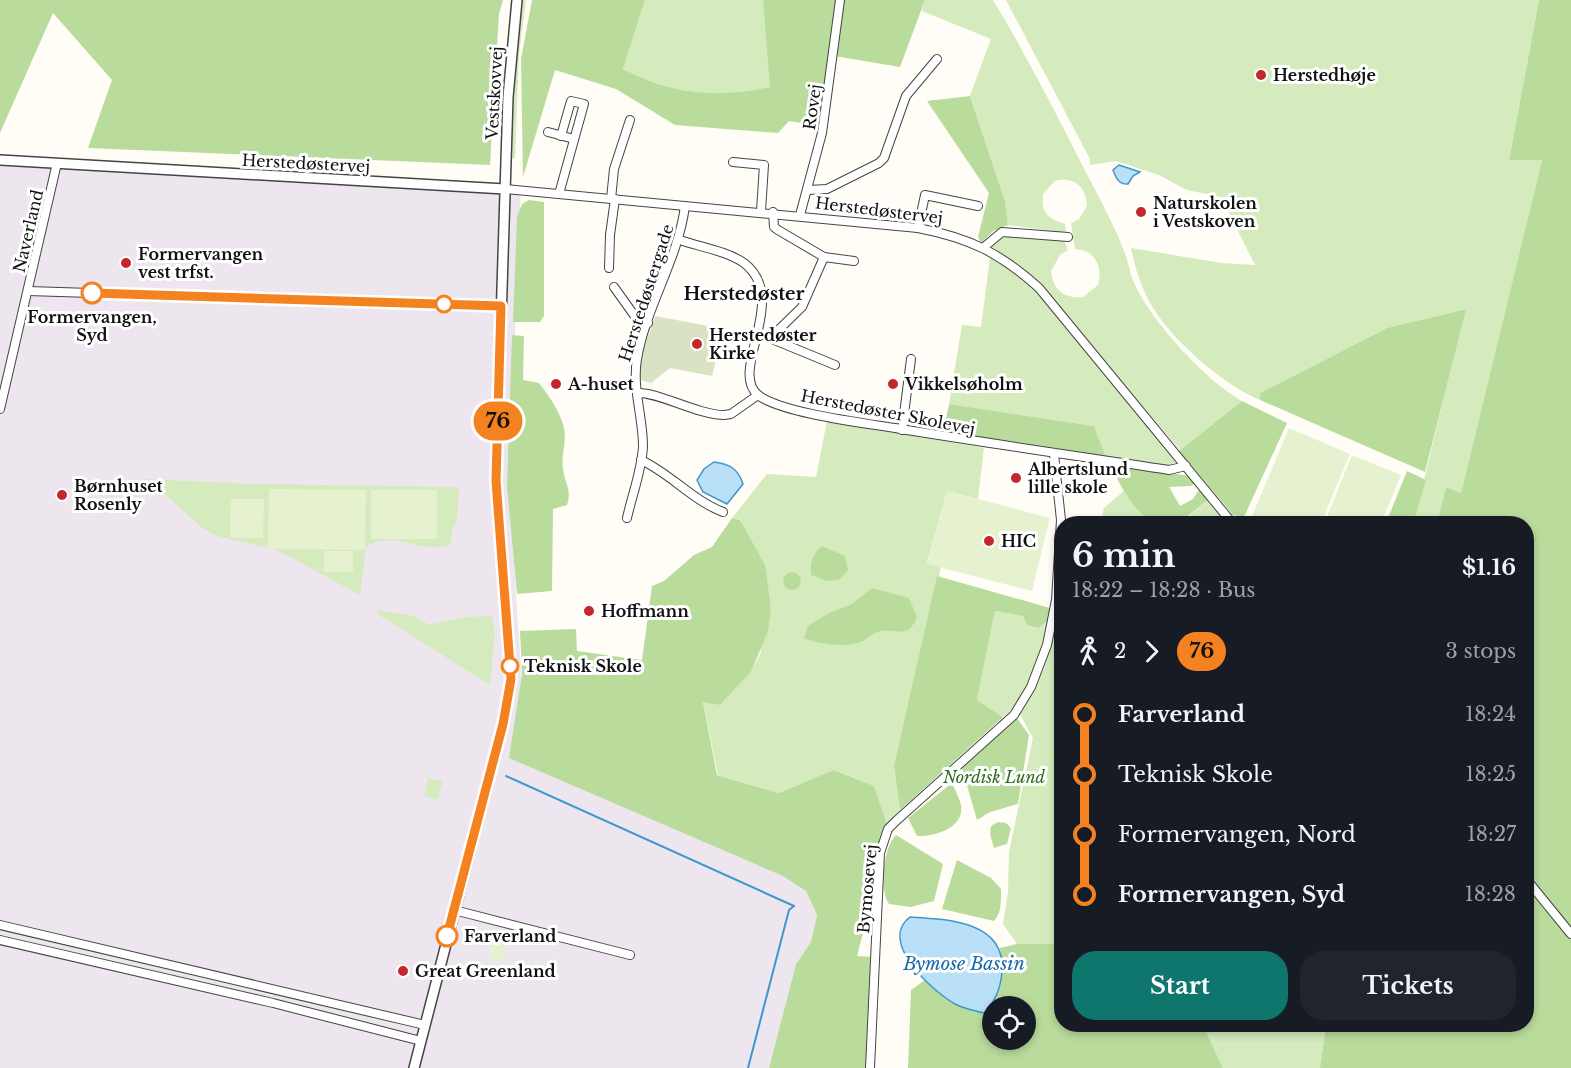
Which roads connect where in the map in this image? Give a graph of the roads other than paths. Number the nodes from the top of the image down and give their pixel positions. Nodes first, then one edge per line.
1 (517, 0) edge
2 (840, 0) edge
3 (937, 58) dead end
4 (630, 120) dead end
5 (548, 132) dead end
6 (561, 136) junction
7 (574, 139) junction
8 (0, 160) edge
9 (733, 162) dead end
10 (57, 163) junction
11 (505, 189) junction
12 (808, 190) junction
13 (560, 194) junction
14 (613, 199) junction
15 (685, 206) junction
16 (978, 206) dead end
17 (761, 211) junction
18 (773, 212) junction
19 (800, 215) junction
20 (918, 228) junction
21 (1068, 237) dead end
22 (680, 240) junction
23 (984, 247) junction
24 (824, 257) junction
25 (854, 261) dead end
26 (609, 268) dead end
27 (614, 287) dead end
28 (28, 291) junction
29 (501, 306) junction
30 (648, 323) junction
31 (759, 333) junction
32 (770, 338) junction
33 (911, 359) dead end
34 (835, 365) dead end
35 (637, 393) junction
36 (758, 395) junction
37 (0, 409) edge
38 (902, 430) junction
39 (1054, 454) junction
40 (641, 460) junction
41 (1186, 466) junction
42 (723, 512) dead end
43 (1060, 516) edge
44 (1227, 516) edge
45 (627, 518) dead end
46 (1054, 610) edge
47 (1534, 889) edge
48 (454, 909) junction
49 (0, 925) edge
50 (1571, 934) edge
51 (49, 938) junction
52 (0, 940) edge
53 (46, 950) junction
54 (630, 955) dead end
55 (136, 958) junction
56 (132, 970) junction
57 (192, 972) junction
58 (215, 977) junction
59 (190, 984) junction
60 (212, 989) junction
61 (321, 1001) junction
62 (318, 1014) junction
63 (425, 1025) junction
64 (421, 1041) junction
65 (414, 1068) edge
66 (870, 1068) edge

1 - 11 street, Vestskovvej
2 - 12 street, Rovej
3 - 12 street
4 - 14 street
5 - 6 street
6 - 7 street
6 - 7 street
7 - 13 street
8 - 10 street, Herstedøstervej
9 - 17 street
10 - 11 street, Herstedøstervej
10 - 28 street, Naverland
11 - 13 street, Herstedøstervej
11 - 29 street, Vestskovvej
12 - 19 street, Rovej
13 - 14 street, Herstedøstervej
14 - 15 street, Herstedøstervej
14 - 26 street
15 - 17 street, Herstedøstervej
15 - 22 street, Herstedøstergade
16 - 20 street
17 - 18 street, Herstedøstervej
18 - 19 street, Herstedøstervej
18 - 24 street
19 - 20 street, Herstedøstervej
20 - 23 street, Herstedøstervej
21 - 23 street
22 - 30 street, Herstedøstergade
22 - 31 street
23 - 41 street, Herstedøstervej
24 - 25 street
24 - 32 street
27 - 30 street
28 - 29 street
28 - 37 street, Naverland
29 - 48 street, Vestskovvej
30 - 35 street, Herstedøstergade
31 - 32 street
31 - 36 street
32 - 34 street
33 - 38 street
35 - 36 street
35 - 40 street, Herstedøstergade
36 - 38 street, Herstedøster Skolevej
38 - 39 street, Herstedøster Skolevej
39 - 41 street, Herstedøster Skolevej
39 - 43 street, Bymosevej
40 - 42 street
40 - 45 street, Herstedøstergade
41 - 44 street, Herstedøstervej
46 - 66 street, Bymosevej
47 - 50 street
48 - 54 street
48 - 63 street, Vestskovvej
49 - 51 street
51 - 53 street
51 - 55 street
52 - 53 street
53 - 56 street
55 - 56 street
55 - 57 street
56 - 59 street
57 - 58 street
57 - 59 street
58 - 60 street
58 - 61 street
59 - 60 street
60 - 62 street
61 - 62 street
61 - 63 street
62 - 64 street
63 - 64 street, Vestskovvej
64 - 65 street, Vestskovvej

